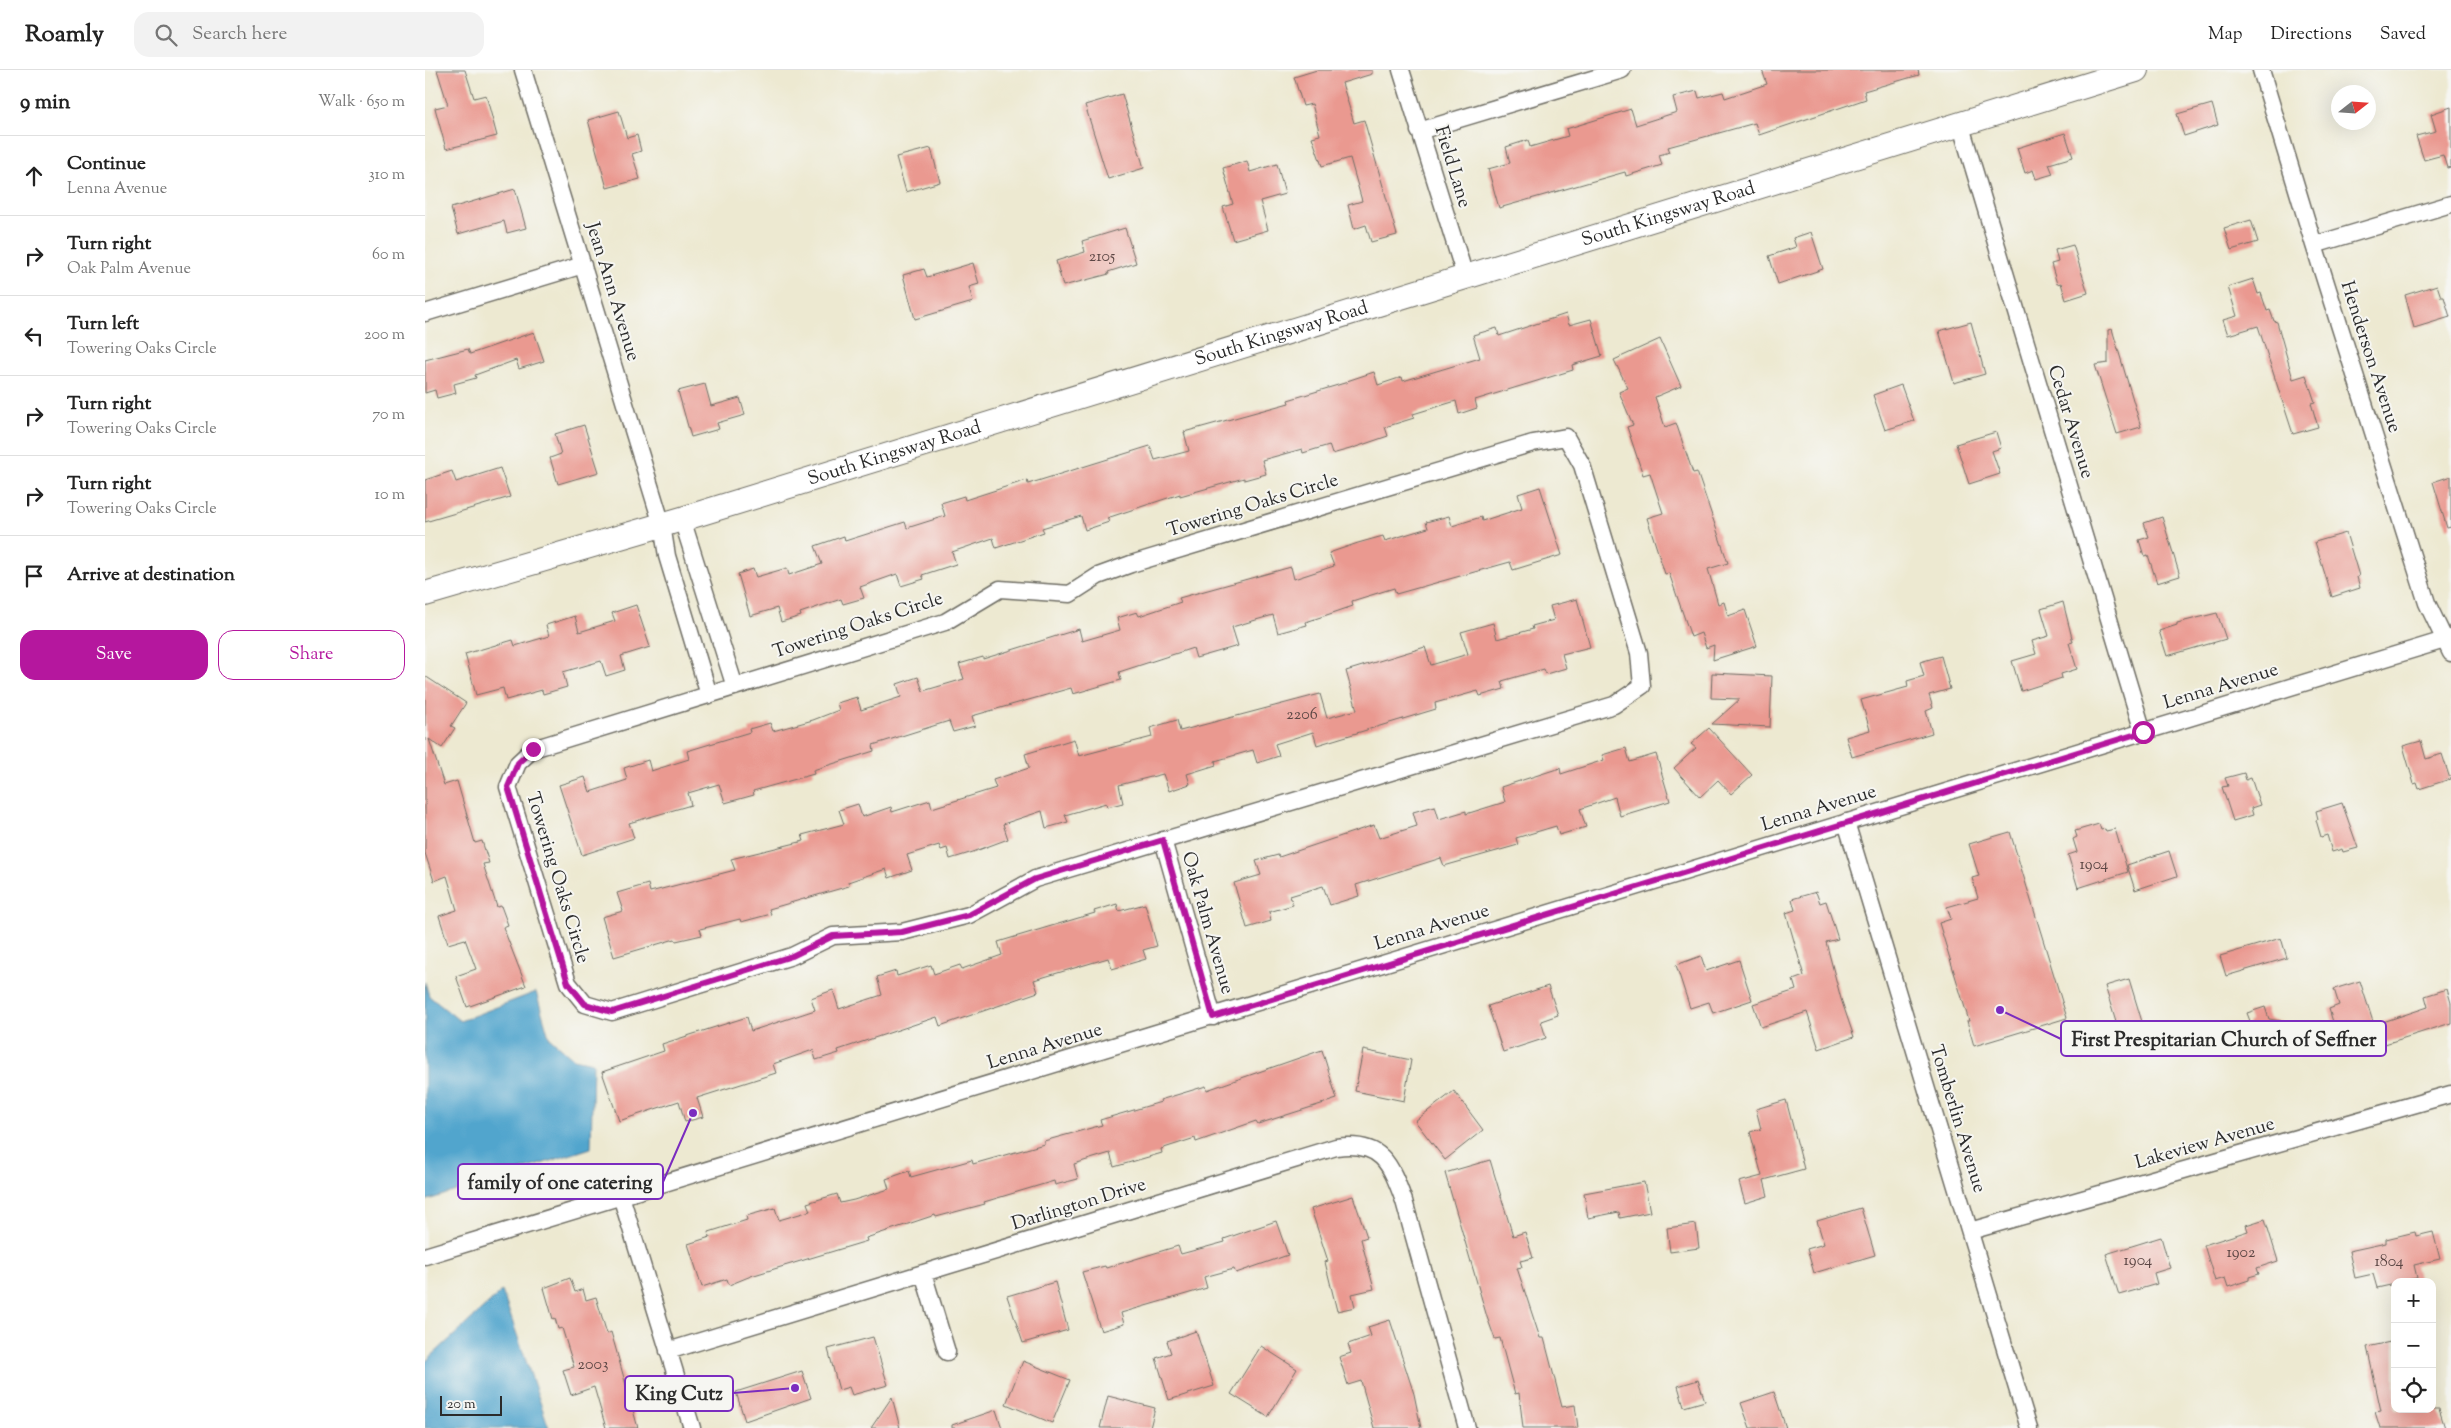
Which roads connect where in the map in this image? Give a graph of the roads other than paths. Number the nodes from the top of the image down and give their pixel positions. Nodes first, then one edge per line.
1 (523, 70) edge
2 (1401, 70) edge
3 (1622, 70) edge
4 (2136, 70) edge
5 (2261, 70) edge
6 (1960, 123) junction
7 (1419, 131) junction
8 (2451, 204) edge
9 (2314, 245) junction
10 (583, 265) junction
11 (1465, 276) junction
12 (425, 313) edge
13 (672, 522) junction
14 (425, 594) edge
15 (2449, 643) edge
16 (735, 687) junction
17 (709, 695) junction
18 (2143, 732) junction
19 (1846, 822) junction
20 (1163, 840) junction
21 (1213, 1017) junction
22 (2451, 1094) edge
23 (621, 1196) junction
24 (1970, 1231) junction
25 (425, 1256) edge
26 (923, 1273) junction
27 (668, 1351) junction
28 (947, 1352) dead end
29 (692, 1428) edge
30 (1467, 1428) edge
31 (2029, 1428) edge

1 - 10 street, Jean Ann Avenue
2 - 7 street, Field Lane
3 - 7 street
4 - 6 street, South Kingsway Road
5 - 9 street, Henderson Avenue
6 - 11 street, South Kingsway Road
6 - 18 street, Cedar Avenue
7 - 11 street, Field Lane
8 - 9 street
9 - 15 street, Henderson Avenue
10 - 12 street
10 - 13 street, Jean Ann Avenue
11 - 13 street, South Kingsway Road
13 - 14 street, South Kingsway Road
13 - 16 street
13 - 17 street
15 - 18 street, Lenna Avenue
16 - 17 street, Towering Oaks Circle
16 - 20 street, Towering Oaks Circle
17 - 20 street, Towering Oaks Circle
18 - 19 street, Lenna Avenue
19 - 21 street, Lenna Avenue
19 - 24 street, Tomberlin Avenue
20 - 21 street, Oak Palm Avenue
21 - 23 street, Lenna Avenue
22 - 24 street, Lakeview Avenue
23 - 25 street, Lenna Avenue
23 - 27 street
24 - 31 street, Tomberlin Avenue
26 - 27 street, Darlington Drive
26 - 28 street
26 - 30 street, Darlington Drive
27 - 29 street

